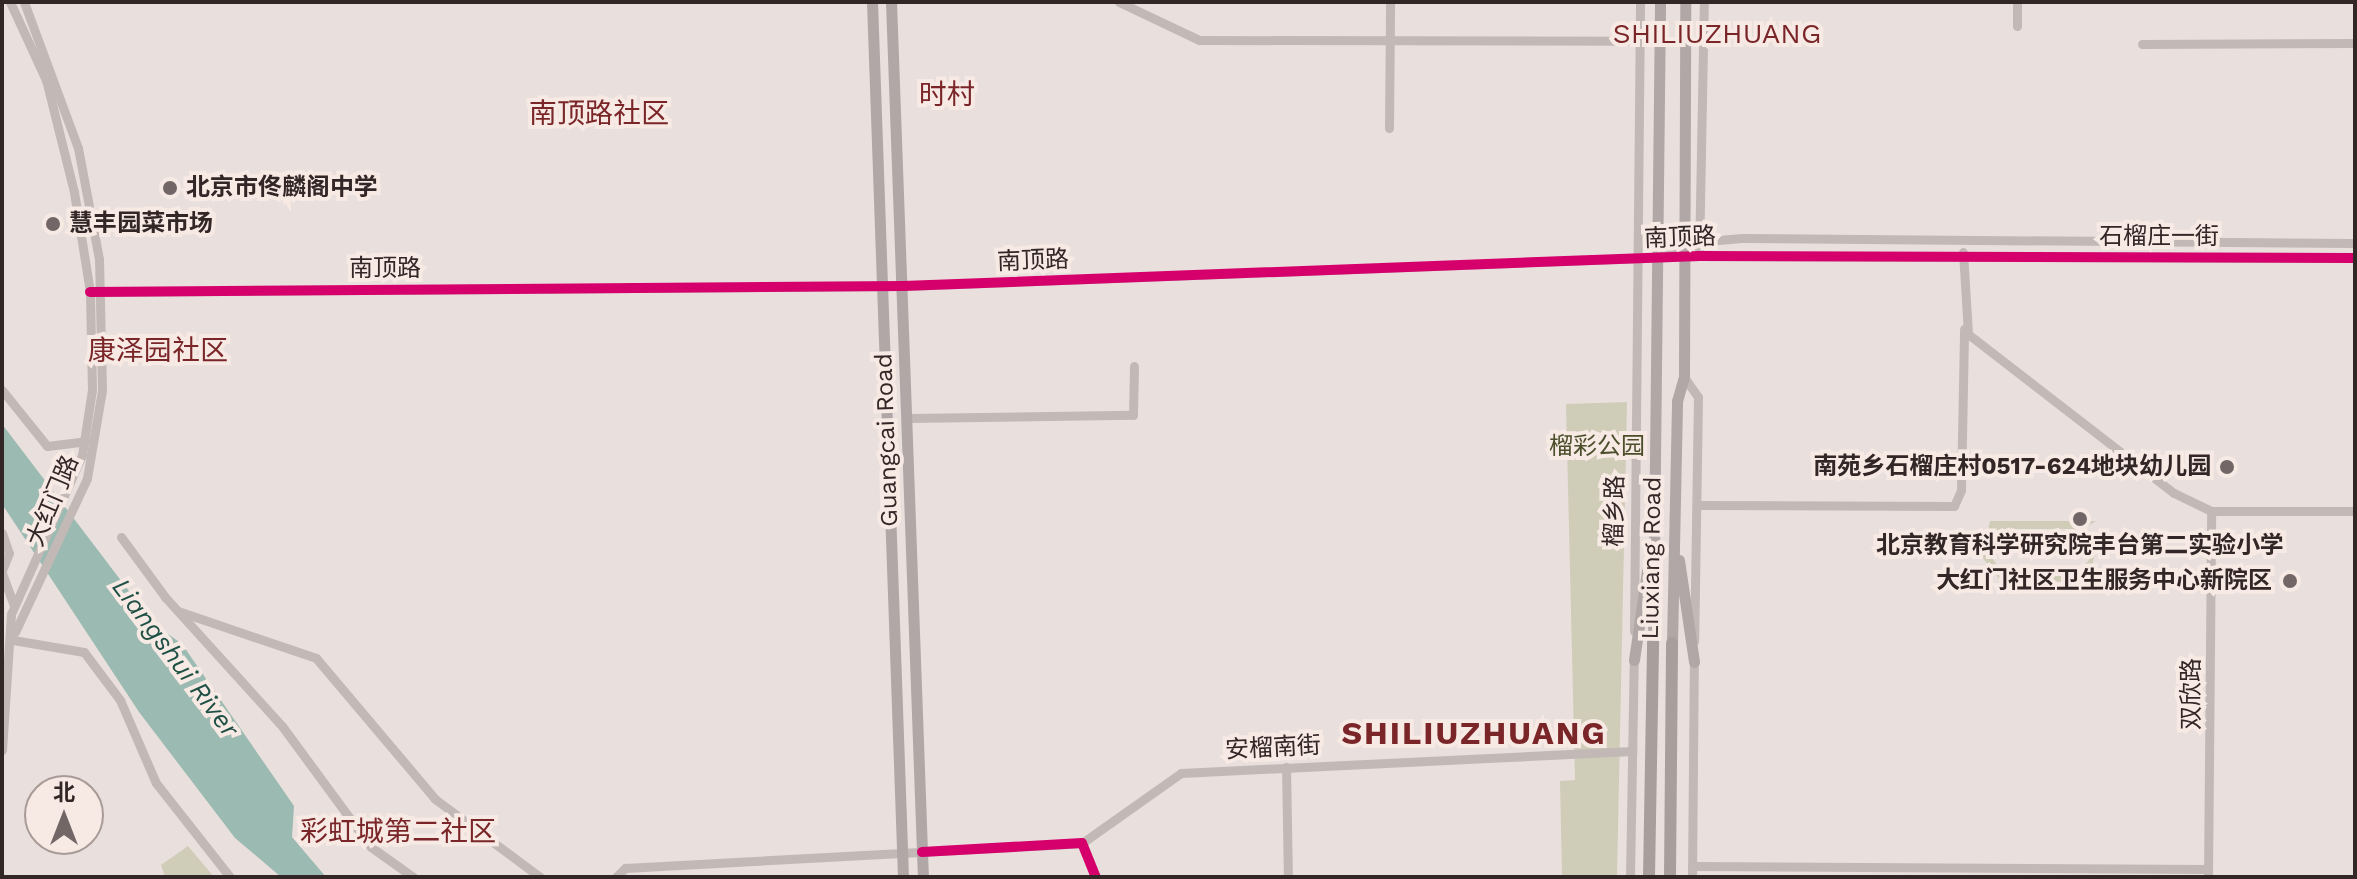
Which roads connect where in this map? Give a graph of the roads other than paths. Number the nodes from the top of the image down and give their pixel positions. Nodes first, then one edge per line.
1 (10, 2) edge
2 (24, 2) edge
3 (872, 2) edge
4 (891, 2) edge
5 (1119, 2) edge
6 (1390, 2) edge
7 (1640, 2) edge
8 (1660, 2) edge
9 (1685, 2) edge
10 (1704, 2) edge
11 (2017, 2) edge
12 (2017, 26) dead end
13 (1390, 41) junction
14 (1639, 41) junction
15 (2355, 43) edge
16 (2142, 44) dead end
17 (1389, 128) dead end
18 (1699, 240) junction
19 (1683, 243) junction
20 (2355, 243) edge
21 (1963, 244) junction
22 (1699, 256) junction
23 (1683, 257) junction
24 (1964, 257) junction
25 (1657, 258) junction
26 (2355, 258) edge
27 (1639, 260) junction
28 (884, 286) junction
29 (903, 286) junction
30 (101, 291) junction
31 (90, 292) junction
32 (1964, 328) junction
33 (1134, 366) dead end
34 (1684, 377) junction
35 (2, 390) edge
36 (909, 418) junction
37 (86, 441) junction
38 (1697, 505) junction
39 (2211, 511) junction
40 (2355, 511) edge
41 (1675, 529) junction
42 (1654, 531) junction
43 (2, 533) edge
44 (121, 537) dead end
45 (2, 572) edge
46 (14, 605) junction
47 (178, 611) junction
48 (20, 616) junction
49 (13, 640) junction
50 (1653, 642) joint
51 (1672, 643) joint
52 (1634, 660) junction
53 (1694, 662) junction
54 (2, 750) edge
55 (1632, 751) junction
56 (1286, 767) junction
57 (1082, 843) junction
58 (922, 852) junction
59 (901, 853) junction
60 (1692, 866) junction
61 (2208, 873) edge
62 (230, 877) edge
63 (413, 877) edge
64 (540, 877) edge
65 (616, 877) edge
66 (903, 877) edge
67 (923, 877) edge
68 (1096, 877) edge
69 (1288, 877) edge
70 (1630, 877) edge
71 (1649, 877) edge
72 (1670, 877) edge
73 (1692, 877) edge

1 - 31 street, 大红门路
2 - 30 street, 大红门路
3 - 28 main road, Guangcai Road
4 - 29 main road, Guangcai Road
5 - 13 street
6 - 13 street
7 - 14 street, 榴乡路
8 - 25 main road, Liuxiang Road
9 - 19 main road, Liuxiang Road
10 - 18 street
11 - 12 street
13 - 14 street
13 - 17 street
14 - 27 street, 榴乡路
15 - 16 street
18 - 19 street, 南顶路
18 - 21 street, 南顶路
18 - 22 street
19 - 23 main road, Liuxiang Road
19 - 25 street, 南顶路
20 - 21 street, 石榴庄一街
21 - 24 street
22 - 23 street, 南顶路
22 - 24 street, 南顶路
23 - 25 street, 南顶路
23 - 34 main road, Liuxiang Road
24 - 26 street, 石榴庄一街
24 - 32 street
25 - 27 street, 南顶路
25 - 42 main road, Liuxiang Road
27 - 29 street, 南顶路
27 - 52 street, 榴乡路
28 - 29 street, 南顶路
28 - 30 street, 南顶路
28 - 59 main road, Guangcai Road
29 - 36 main road, Guangcai Road
30 - 31 street, 南顶路
30 - 48 street, 大红门路
31 - 37 street, 大红门路
32 - 38 street
32 - 39 street
33 - 36 street
34 - 38 street
34 - 41 main road, Liuxiang Road
35 - 37 street
36 - 58 main road, Guangcai Road
37 - 46 street, 大红门路
38 - 53 street
39 - 40 street
39 - 61 street, 双欣路
41 - 51 main road, Liuxiang Road
41 - 53 main road
42 - 50 main road, Liuxiang Road
42 - 52 main road
43 - 45 street
44 - 47 street
45 - 46 street
46 - 48 street
46 - 49 street, 大红门路
47 - 63 street
47 - 64 street
48 - 49 street, 大红门路
49 - 54 street
49 - 62 street
50 - 71 highway, Liuxiang Road
51 - 72 highway, Liuxiang Road
52 - 55 street, 榴乡路
53 - 60 street
55 - 56 street, 安榴南街
55 - 70 street, 榴乡路
56 - 57 street, 安榴南街
56 - 69 street
57 - 58 street
57 - 68 street
58 - 59 street
58 - 67 main road, Guangcai Road
59 - 65 street
59 - 66 main road, Guangcai Road
60 - 61 street
60 - 73 street

